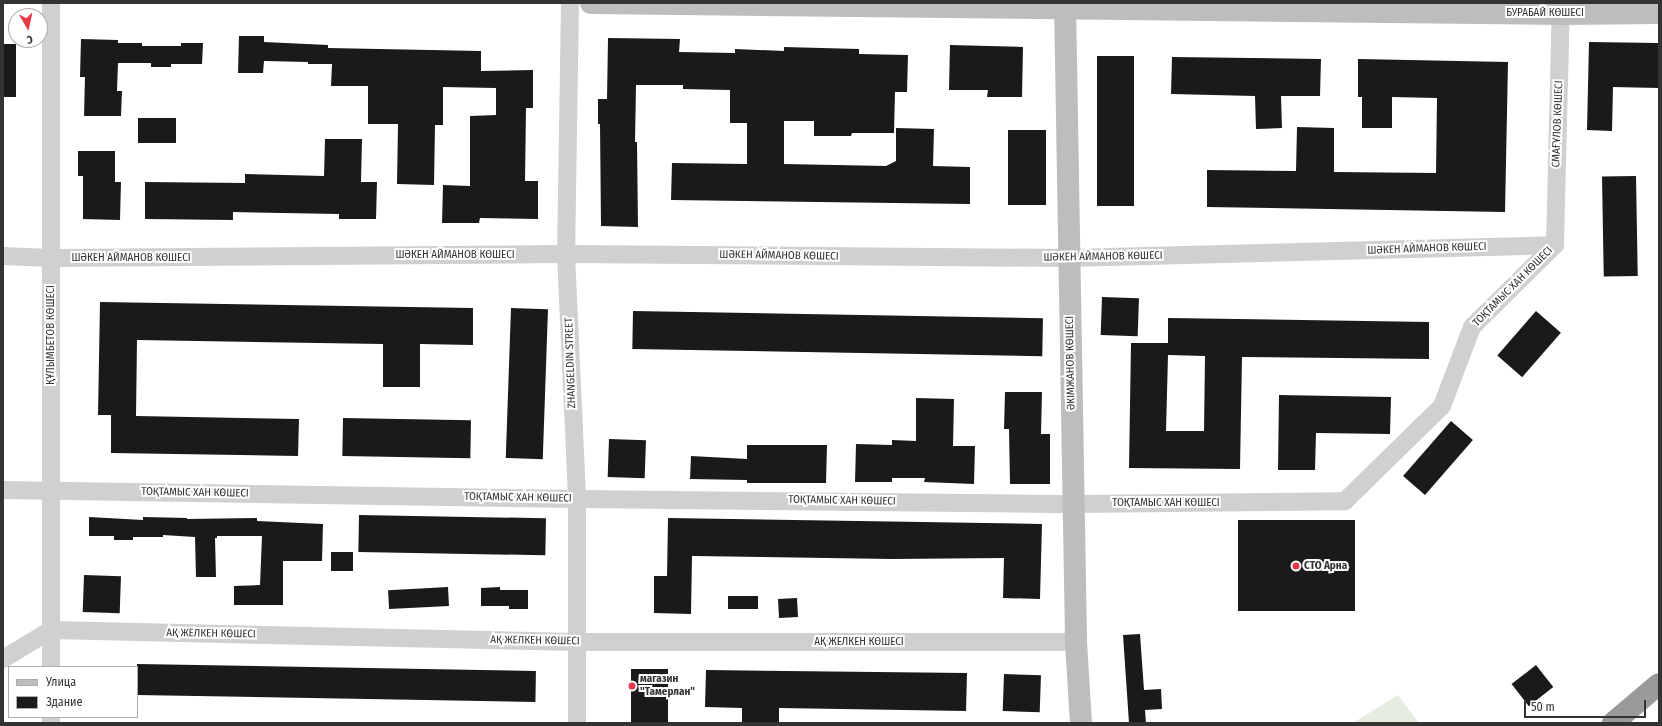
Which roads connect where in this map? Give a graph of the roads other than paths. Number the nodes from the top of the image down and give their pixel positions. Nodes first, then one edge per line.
1 (51, 3) edge
2 (570, 3) edge
3 (591, 3) edge
4 (1065, 5) edge
5 (1561, 8) edge
6 (1659, 13) edge
7 (1555, 245) junction
8 (566, 254) junction
9 (3, 256) edge
10 (50, 258) junction
11 (1069, 258) junction
12 (3, 490) edge
13 (52, 491) junction
14 (577, 499) junction
15 (1074, 504) junction
16 (51, 630) junction
17 (577, 642) junction
18 (1076, 642) junction
19 (3, 659) edge
20 (51, 666) edge
21 (1659, 684) edge
22 (577, 723) edge
23 (1081, 723) edge
24 (1613, 723) edge

1 - 10 street, ҚҰЛЫМБЕТОВ КӨШЕСІ
2 - 8 street, ZHANGELDIN STREET
3 - 4 street, БУРАБАЙ КӨШЕСІ
4 - 5 street, БУРАБАЙ КӨШЕСІ
4 - 11 street, ӘКІМЖАНОВ КӨШЕСІ
5 - 6 street, БУРАБАЙ КӨШЕСІ
5 - 7 street, СМАҒҰЛОВ КӨШЕСІ
7 - 11 street, ШӘКЕН АЙМАНОВ КӨШЕСІ
7 - 15 street, ТОҚТАМЫС ХАН КӨШЕСІ
8 - 10 street, ШӘКЕН АЙМАНОВ КӨШЕСІ
8 - 11 street, ШӘКЕН АЙМАНОВ КӨШЕСІ
8 - 14 street, ZHANGELDIN STREET
9 - 10 street, ШӘКЕН АЙМАНОВ КӨШЕСІ
10 - 13 street, ҚҰЛЫМБЕТОВ КӨШЕСІ
11 - 15 street, ӘКІМЖАНОВ КӨШЕСІ
12 - 13 street, ТОҚТАМЫС ХАН КӨШЕСІ
13 - 14 street, ТОҚТАМЫС ХАН КӨШЕСІ
13 - 16 street, ҚҰЛЫМБЕТОВ КӨШЕСІ
14 - 15 street, ТОҚТАМЫС ХАН КӨШЕСІ
14 - 17 street, ZHANGELDIN STREET
15 - 18 street, ӘКІМЖАНОВ КӨШЕСІ
16 - 17 street, АҚ ЖЕЛКЕН КӨШЕСІ
16 - 19 street
16 - 20 street, ҚҰЛЫМБЕТОВ КӨШЕСІ
17 - 18 street, АҚ ЖЕЛКЕН КӨШЕСІ
17 - 22 street, ZHANGELDIN STREET
18 - 23 street, ӘКІМЖАНОВ КӨШЕСІ
21 - 24 highway

